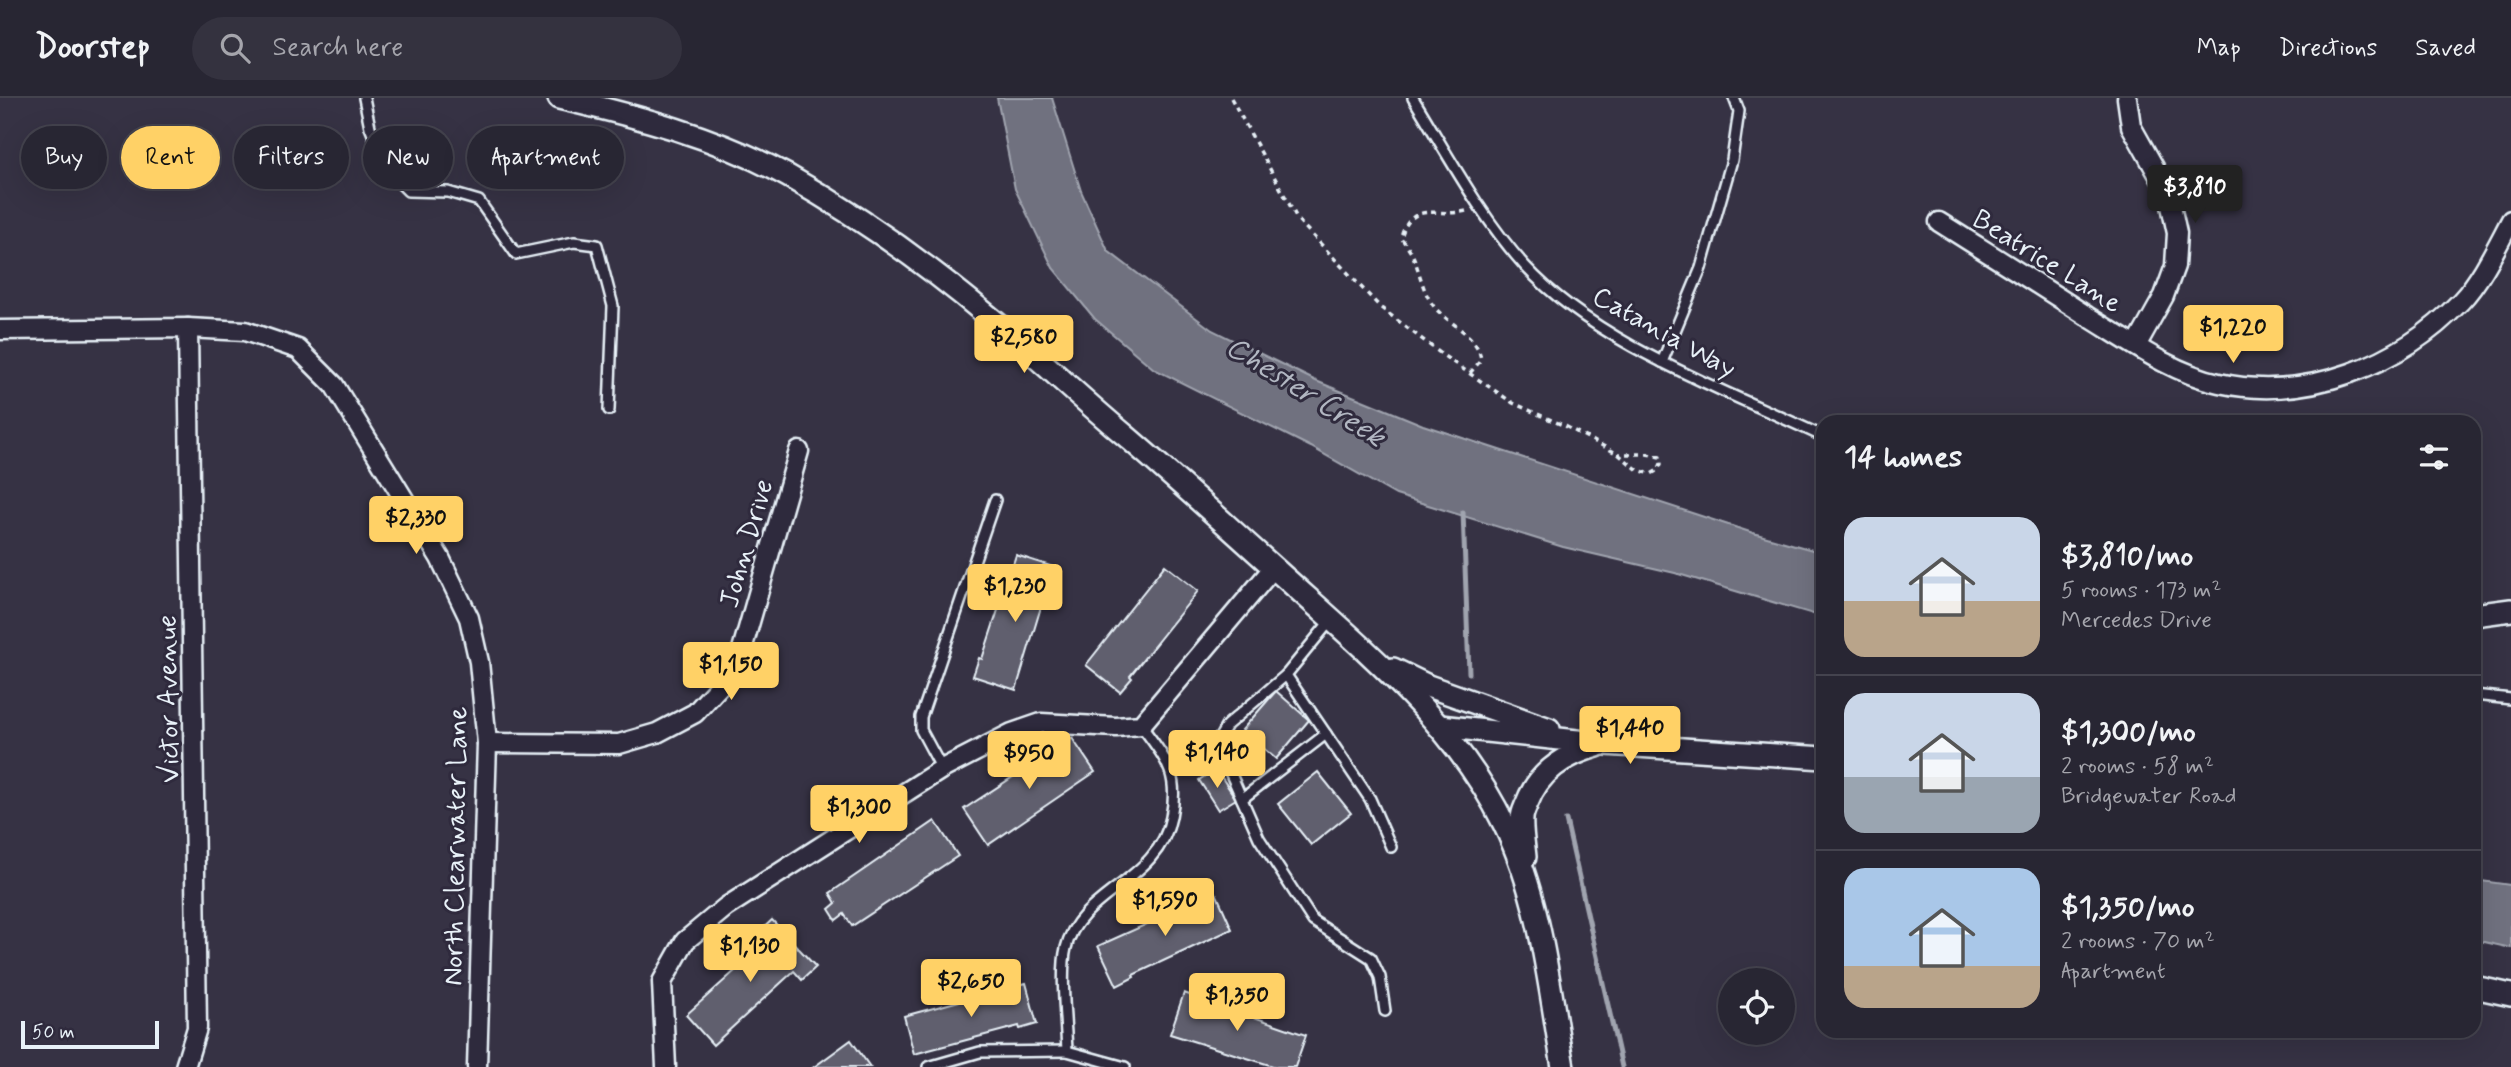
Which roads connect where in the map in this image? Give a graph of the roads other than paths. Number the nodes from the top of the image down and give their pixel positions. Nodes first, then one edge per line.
1 (364, 98) edge
2 (559, 98) edge
3 (1413, 98) edge
4 (1734, 98) edge
5 (2127, 98) edge
6 (2511, 220) edge
7 (1939, 222) dead end
8 (188, 328) junction
9 (0, 330) edge
10 (2136, 346) junction
11 (1662, 362) junction
12 (609, 411) dead end
13 (1816, 433) edge
14 (799, 451) dead end
15 (995, 499) dead end
16 (1274, 567) junction
17 (2511, 610) edge
18 (2481, 614) edge
19 (1332, 619) junction
20 (1377, 661) junction
21 (1286, 675) junction
22 (2481, 696) edge
23 (2511, 699) edge
24 (1141, 724) junction
25 (1440, 726) junction
26 (1326, 734) junction
27 (487, 743) junction
28 (1605, 744) junction
29 (1816, 757) edge
30 (942, 769) junction
31 (1242, 799) junction
32 (1391, 847) dead end
33 (1526, 877) junction
34 (2481, 989) edge
35 (2511, 995) edge
36 (1385, 1011) dead end
37 (1067, 1051) junction
38 (185, 1067) edge
39 (477, 1067) edge
40 (666, 1067) edge
41 (928, 1067) edge
42 (1125, 1067) edge
43 (1563, 1067) edge

1 - 12 lane
2 - 16 street
3 - 11 lane, Catania Way
4 - 11 lane
5 - 10 street
6 - 10 street, Beatrice Lane
7 - 10 street, Beatrice Lane
8 - 9 street, North Clearwater Lane
8 - 27 street, North Clearwater Lane
8 - 38 street, Victor Avenue
11 - 13 lane, Catania Way
14 - 27 street, John Drive
15 - 30 lane
16 - 19 street
16 - 24 street
17 - 18 street
19 - 20 street
19 - 21 lane
20 - 25 street
20 - 28 street
21 - 26 lane
21 - 31 lane
22 - 23 lane
24 - 30 street
24 - 37 lane
25 - 28 street
25 - 33 street
26 - 31 lane
26 - 32 lane
27 - 39 street, North Clearwater Lane
28 - 29 street
28 - 33 street
30 - 40 street
31 - 36 lane
33 - 43 street
34 - 35 street
37 - 41 lane
37 - 42 lane

